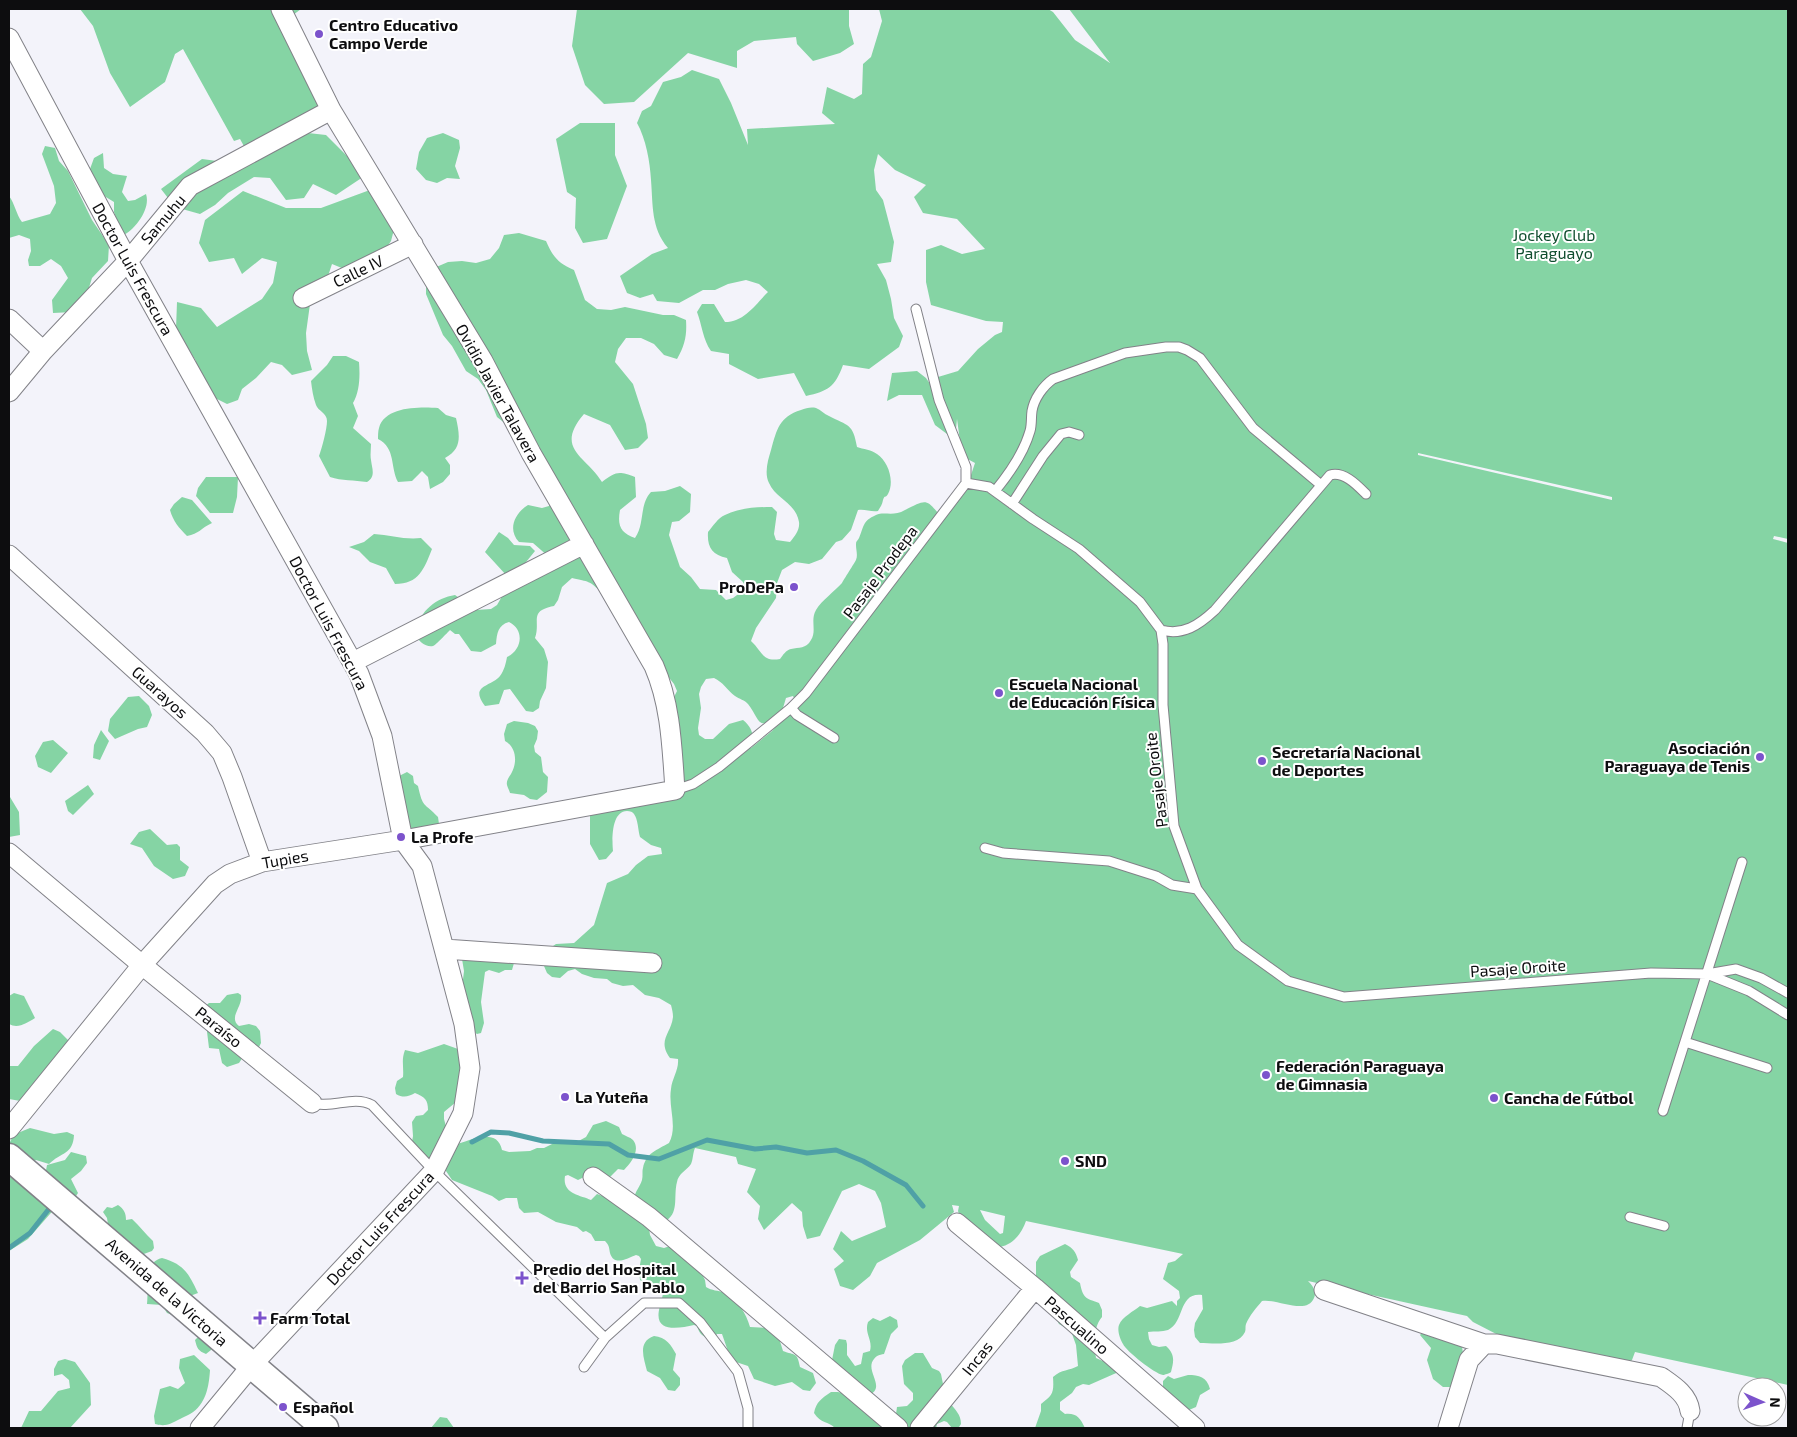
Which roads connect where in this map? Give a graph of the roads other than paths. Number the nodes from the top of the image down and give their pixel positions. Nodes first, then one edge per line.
1 (281, 9) edge
2 (9, 38) edge
3 (332, 110) junction
4 (413, 244) junction
5 (128, 261) junction
6 (303, 298) dead end
7 (916, 308) dead end
8 (9, 319) edge
9 (43, 351) junction
10 (9, 392) edge
11 (1079, 435) dead end
12 (966, 483) junction
13 (1321, 485) junction
14 (995, 491) junction
15 (1366, 494) dead end
16 (1012, 504) junction
17 (584, 544) junction
18 (9, 556) edge
19 (1160, 630) junction
20 (353, 662) junction
21 (791, 708) junction
22 (834, 738) dead end
23 (675, 790) junction
24 (403, 840) junction
25 (985, 848) dead end
26 (9, 853) edge
27 (262, 862) junction
28 (1742, 862) dead end
29 (1197, 889) junction
30 (444, 949) junction
31 (652, 963) dead end
32 (142, 965) junction
33 (1707, 974) junction
34 (1788, 992) edge
35 (1788, 1015) edge
36 (1685, 1042) junction
37 (1767, 1068) dead end
38 (312, 1103) joint
39 (1663, 1111) dead end
40 (9, 1129) edge
41 (9, 1157) edge
42 (434, 1170) junction
43 (593, 1177) dead end
44 (1630, 1217) dead end
45 (957, 1223) dead end
46 (1664, 1226) dead end
47 (1035, 1288) junction
48 (1324, 1290) dead end
49 (605, 1338) junction
50 (1484, 1344) junction
51 (252, 1365) junction
52 (584, 1367) dead end
53 (1689, 1420) edge
54 (200, 1428) edge
55 (325, 1428) edge
56 (748, 1428) edge
57 (898, 1428) edge
58 (920, 1428) edge
59 (1195, 1428) edge
60 (1448, 1428) edge

1 - 3 street, Ovidio Javier Talavera
2 - 5 street, Doctor Luis Frescura
3 - 4 street, Ovidio Javier Talavera
3 - 5 street, Samuhu
4 - 6 street, Calle IV
4 - 17 street, Ovidio Javier Talavera
5 - 9 street, Samuhu
5 - 20 street, Doctor Luis Frescura
7 - 12 lane
8 - 9 street
9 - 10 street, Samuhu
11 - 16 lane
12 - 14 lane, Pasaje Oroite
12 - 21 lane, Pasaje Prodepa
13 - 14 lane
13 - 15 lane
13 - 19 lane
14 - 16 lane, Pasaje Oroite
16 - 19 lane, Pasaje Oroite
17 - 20 street
17 - 23 street, Ovidio Javier Talavera
18 - 27 street, Guarayos
19 - 29 lane, Pasaje Oroite
20 - 24 street, Doctor Luis Frescura
21 - 22 lane
21 - 23 lane, Pasaje Prodepa
23 - 24 street, Tupies
24 - 27 street, Tupies
24 - 30 street, Doctor Luis Frescura
25 - 29 lane
26 - 32 street, Paraíso
27 - 32 street, Tupies
28 - 33 lane
29 - 33 lane, Pasaje Oroite
30 - 31 street
30 - 42 street, Doctor Luis Frescura
32 - 38 street, Paraíso
32 - 40 street, Tupies
33 - 34 lane, Pasaje Oroite
33 - 35 lane, Pasaje Oroite
33 - 36 lane
36 - 37 lane
36 - 39 lane
38 - 42 lane, Paraíso
41 - 51 main road, Avenida de la Victoria
42 - 49 lane, Paraíso
42 - 51 street, Doctor Luis Frescura
43 - 57 street
44 - 46 lane
45 - 47 street, Pascualino
47 - 58 street, Incas
47 - 59 street, Pascualino
48 - 50 street
49 - 52 lane
49 - 56 lane
50 - 53 street
50 - 60 street
51 - 54 street, Doctor Luis Frescura
51 - 55 main road, Avenida de la Victoria

